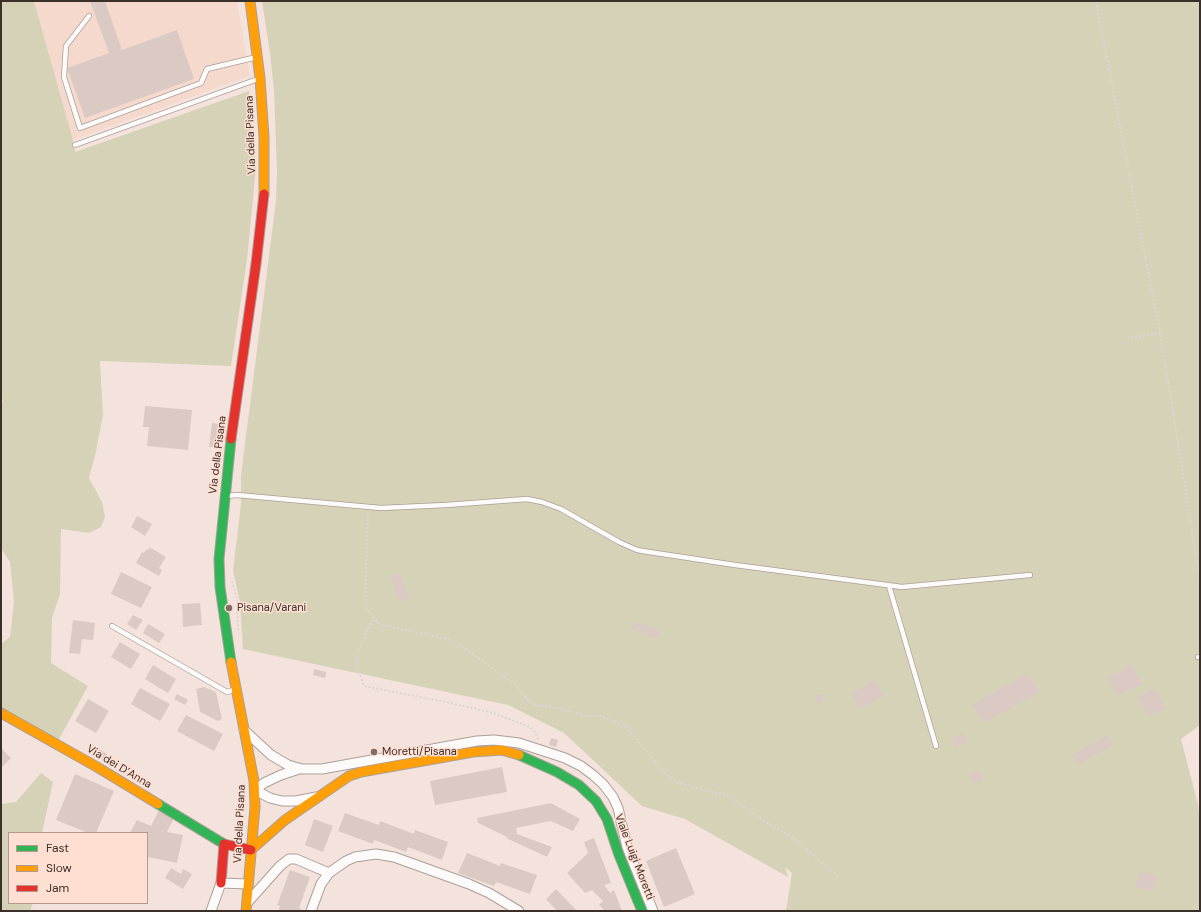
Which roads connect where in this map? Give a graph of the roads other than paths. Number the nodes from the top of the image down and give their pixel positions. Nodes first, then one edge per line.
1 (250, 1) edge
2 (89, 16) dead end
3 (258, 56) junction
4 (260, 78) junction
5 (75, 145) dead end
6 (225, 496) junction
7 (1030, 575) dead end
8 (889, 586) junction
9 (112, 626) dead end
10 (236, 689) junction
11 (1, 713) edge
12 (244, 730) junction
13 (936, 746) dead end
14 (544, 766) junction
15 (302, 769) junction
16 (255, 790) junction
17 (319, 796) junction
18 (616, 803) junction
19 (224, 844) junction
20 (251, 850) junction
21 (329, 873) junction
22 (221, 883) junction
23 (248, 884) junction
24 (246, 907) edge
25 (211, 911) edge
26 (311, 911) edge
27 (519, 911) edge
28 (642, 911) edge
29 (653, 911) edge

1 - 3 main road, Via della Pisana
2 - 3 lane
3 - 4 main road, Via della Pisana
4 - 5 lane
4 - 6 main road, Via della Pisana
6 - 8 lane
6 - 10 main road, Via della Pisana
7 - 8 lane
8 - 13 lane
9 - 10 lane
10 - 12 main road, Via della Pisana
11 - 19 main road, Via dei D’Anna
12 - 15 street, Viale Luigi Moretti
12 - 16 main road, Via della Pisana
14 - 17 main road, Viale Luigi Moretti
14 - 18 street
14 - 28 main road, Viale Luigi Moretti
15 - 16 street, Viale Luigi Moretti
15 - 18 street, Viale Luigi Moretti
16 - 17 street, Viale Luigi Moretti
16 - 20 main road, Via della Pisana
17 - 20 main road, Viale Luigi Moretti
18 - 29 street, Viale Luigi Moretti
19 - 20 main road, Via dei D’Anna
19 - 22 main road
20 - 23 main road, Via della Pisana
21 - 24 street
21 - 26 street
21 - 27 street
22 - 23 street
22 - 25 street
23 - 24 main road, Via della Pisana

